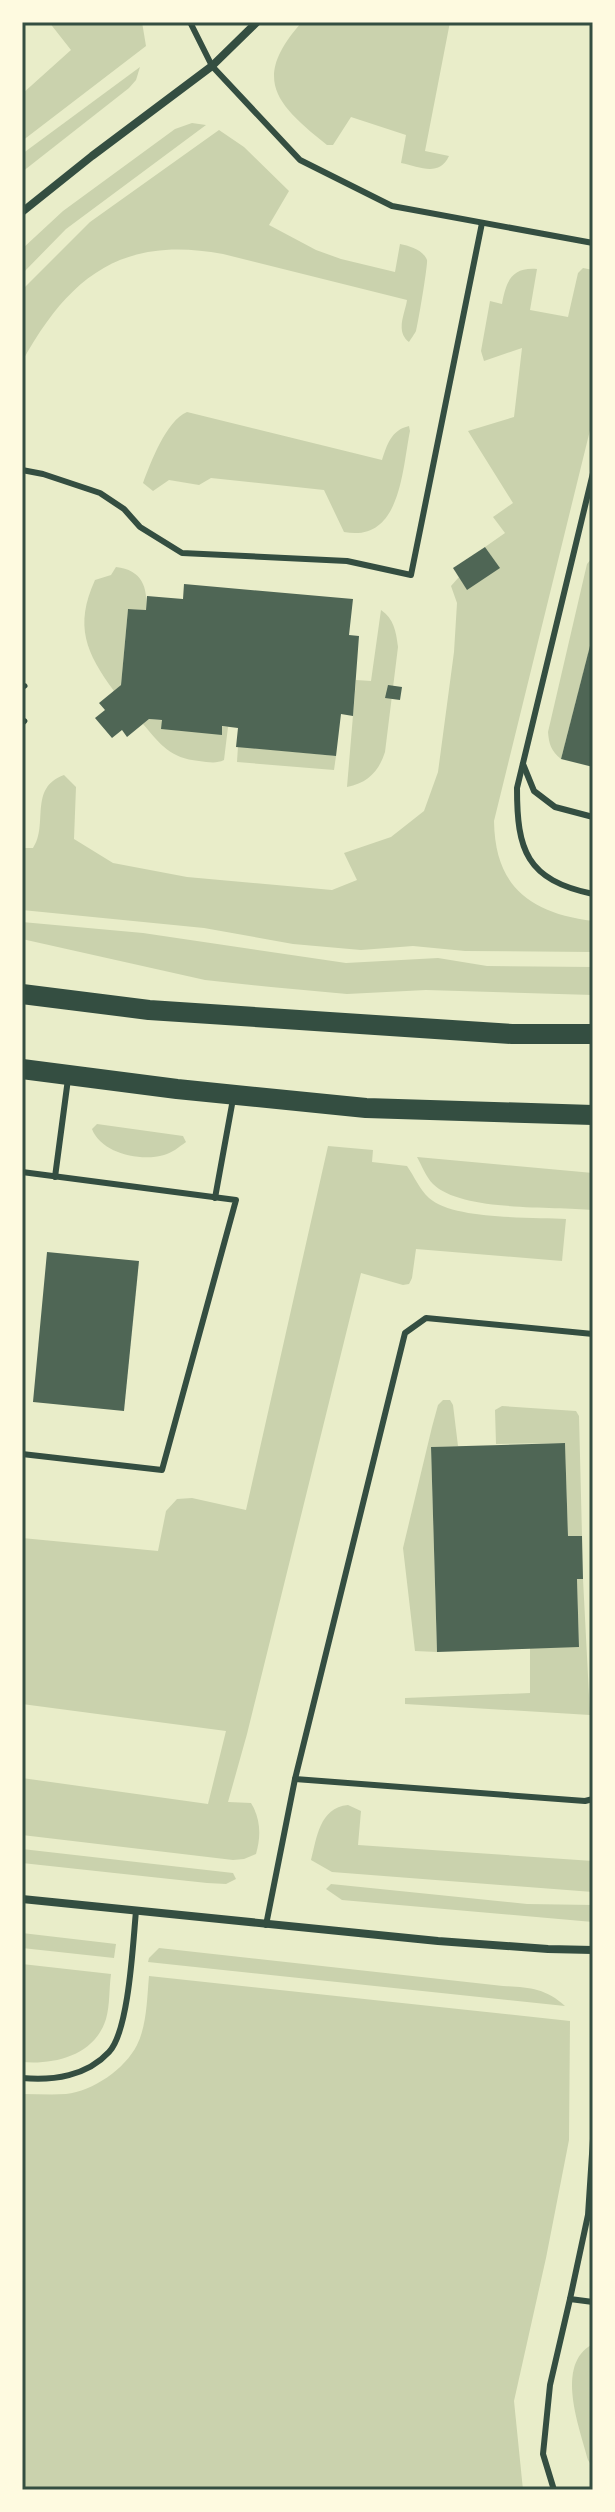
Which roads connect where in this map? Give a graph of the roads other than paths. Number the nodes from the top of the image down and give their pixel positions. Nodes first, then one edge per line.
1 (190, 22) edge
2 (257, 22) edge
3 (212, 66) junction
4 (22, 212) edge
5 (482, 223) junction
6 (593, 243) edge
7 (22, 470) edge
8 (593, 473) edge
9 (523, 764) junction
10 (593, 817) edge
11 (593, 894) edge
12 (22, 994) edge
13 (593, 1034) edge
14 (22, 1069) edge
15 (68, 1075) junction
16 (234, 1095) junction
17 (593, 1115) edge
18 (22, 1172) edge
19 (55, 1177) junction
20 (215, 1198) junction
21 (593, 1334) edge
22 (22, 1454) edge
23 (295, 1779) junction
24 (593, 1799) edge
25 (22, 1899) edge
26 (136, 1911) junction
27 (266, 1925) junction
28 (593, 1950) edge
29 (22, 2078) edge
30 (593, 2139) edge
31 (570, 2299) junction
32 (593, 2302) edge
33 (554, 2490) edge

1 - 3 lane
2 - 3 street
3 - 4 street
3 - 5 lane
5 - 6 lane
5 - 7 lane
8 - 9 lane
9 - 10 lane
9 - 11 lane
12 - 13 main road
14 - 15 main road
15 - 16 main road
15 - 19 lane
16 - 17 main road
16 - 20 lane
18 - 19 lane
19 - 20 lane
20 - 22 lane
21 - 23 lane
23 - 24 lane
23 - 27 lane
25 - 26 street
26 - 27 street
26 - 29 lane
27 - 28 street
30 - 31 lane
31 - 32 lane
31 - 33 lane

